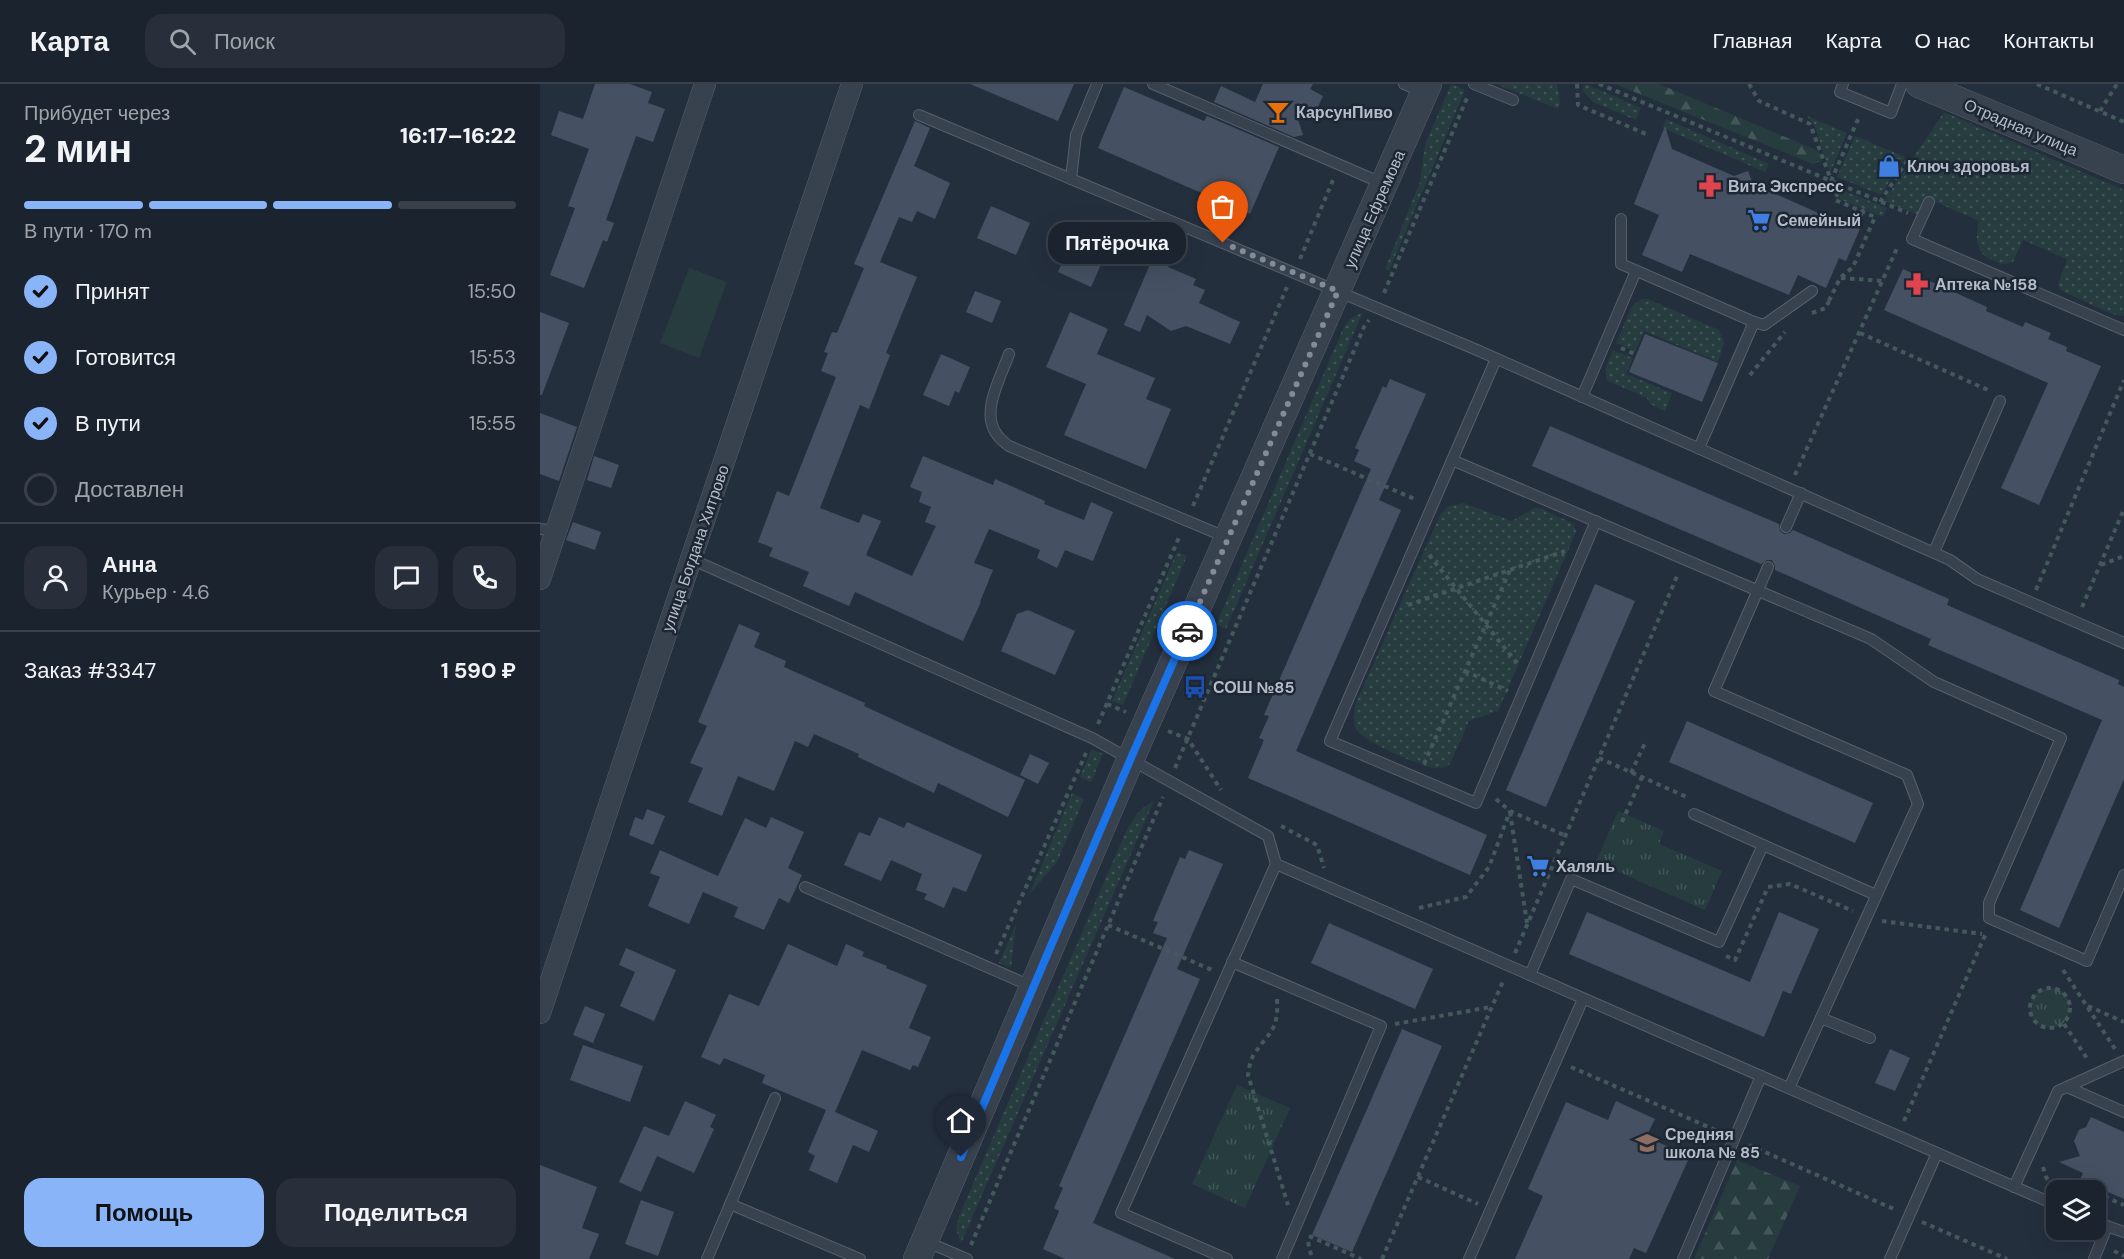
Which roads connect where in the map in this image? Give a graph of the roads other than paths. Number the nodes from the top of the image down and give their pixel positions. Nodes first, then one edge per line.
1 (705, 84) edge
2 (852, 84) edge
3 (1097, 84) edge
4 (1153, 84) edge
5 (1474, 84) edge
6 (1843, 84) edge
7 (1902, 84) edge
8 (1919, 84) edge
9 (1419, 87) edge
10 (1513, 100) dead end
11 (919, 115) dead end
12 (2124, 170) edge
13 (1071, 179) junction
14 (1384, 184) junction
15 (1929, 202) dead end
16 (1621, 219) dead end
17 (1636, 271) junction
18 (1338, 291) junction
19 (1812, 291) road end
20 (1754, 322) junction
21 (2124, 330) edge
22 (1009, 354) dead end
23 (1496, 359) junction
24 (1582, 397) junction
25 (2000, 401) dead end
26 (1699, 448) junction
27 (1452, 460) junction
28 (1801, 494) junction
29 (1596, 521) junction
30 (1786, 527) dead end
31 (548, 530) edge
32 (1228, 538) junction
33 (1934, 552) junction
34 (690, 559) junction
35 (1768, 567) dead end
36 (540, 579) edge
37 (1758, 591) junction
38 (2124, 643) edge
39 (1131, 758) junction
40 (1694, 814) dead end
41 (1762, 845) junction
42 (1276, 864) junction
43 (2124, 875) edge
44 (805, 887) dead end
45 (1876, 895) junction
46 (1232, 962) junction
47 (1530, 975) junction
48 (1033, 987) junction
49 (1583, 999) junction
50 (540, 1013) edge
51 (1821, 1018) junction
52 (1870, 1038) dead end
53 (2124, 1061) edge
54 (1761, 1076) junction
55 (2067, 1087) junction
56 (1789, 1088) junction
57 (775, 1098) dead end
58 (2124, 1112) edge
59 (1936, 1153) junction
60 (2014, 1186) junction
61 (2046, 1200) edge
62 (730, 1204) junction
63 (2107, 1227) joint
64 (2124, 1232) edge
65 (921, 1250) edge
66 (707, 1259) edge
67 (860, 1259) edge
68 (967, 1259) edge
69 (1227, 1259) edge
70 (1282, 1259) edge
71 (1469, 1259) edge
72 (1683, 1259) edge
73 (1890, 1259) edge
74 (2094, 1259) edge

1 - 31 street
2 - 34 street, улица Богдана Хитрово
3 - 13 lane
4 - 14 lane
5 - 10 lane
6 - 7 lane
8 - 12 street, Отрадная улица
9 - 14 street, улица Ефремова
11 - 13 lane
13 - 18 lane
14 - 18 street, улица Ефремова
15 - 21 lane
16 - 17 lane
17 - 20 lane
17 - 24 lane
18 - 23 lane
18 - 32 street, улица Ефремова
19 - 20 lane
20 - 26 lane
22 - 32 lane
23 - 24 lane
23 - 27 lane
24 - 26 lane
25 - 33 lane
26 - 28 lane
27 - 29 lane
27 - 29 lane
28 - 30 lane
28 - 33 lane
29 - 37 lane
31 - 36 street
32 - 39 street, улица Ефремова
33 - 38 lane
34 - 39 lane
34 - 50 street, улица Богдана Хитрово
35 - 37 lane
37 - 43 lane
37 - 45 lane
39 - 42 lane
39 - 48 street, улица Ефремова
40 - 41 lane
41 - 45 lane
41 - 47 lane
42 - 46 lane
42 - 47 lane
44 - 48 lane
45 - 51 lane
46 - 69 lane
46 - 70 lane
47 - 49 lane
48 - 65 street, улица Ефремова
49 - 54 lane
49 - 71 lane
51 - 52 lane
51 - 56 lane
53 - 55 lane
54 - 56 lane
54 - 72 lane
55 - 58 lane
55 - 60 lane
56 - 59 lane
57 - 62 lane
59 - 60 lane
59 - 73 lane
60 - 61 lane
62 - 66 lane
62 - 67 lane
63 - 64 lane
63 - 74 lane
65 - 68 lane

